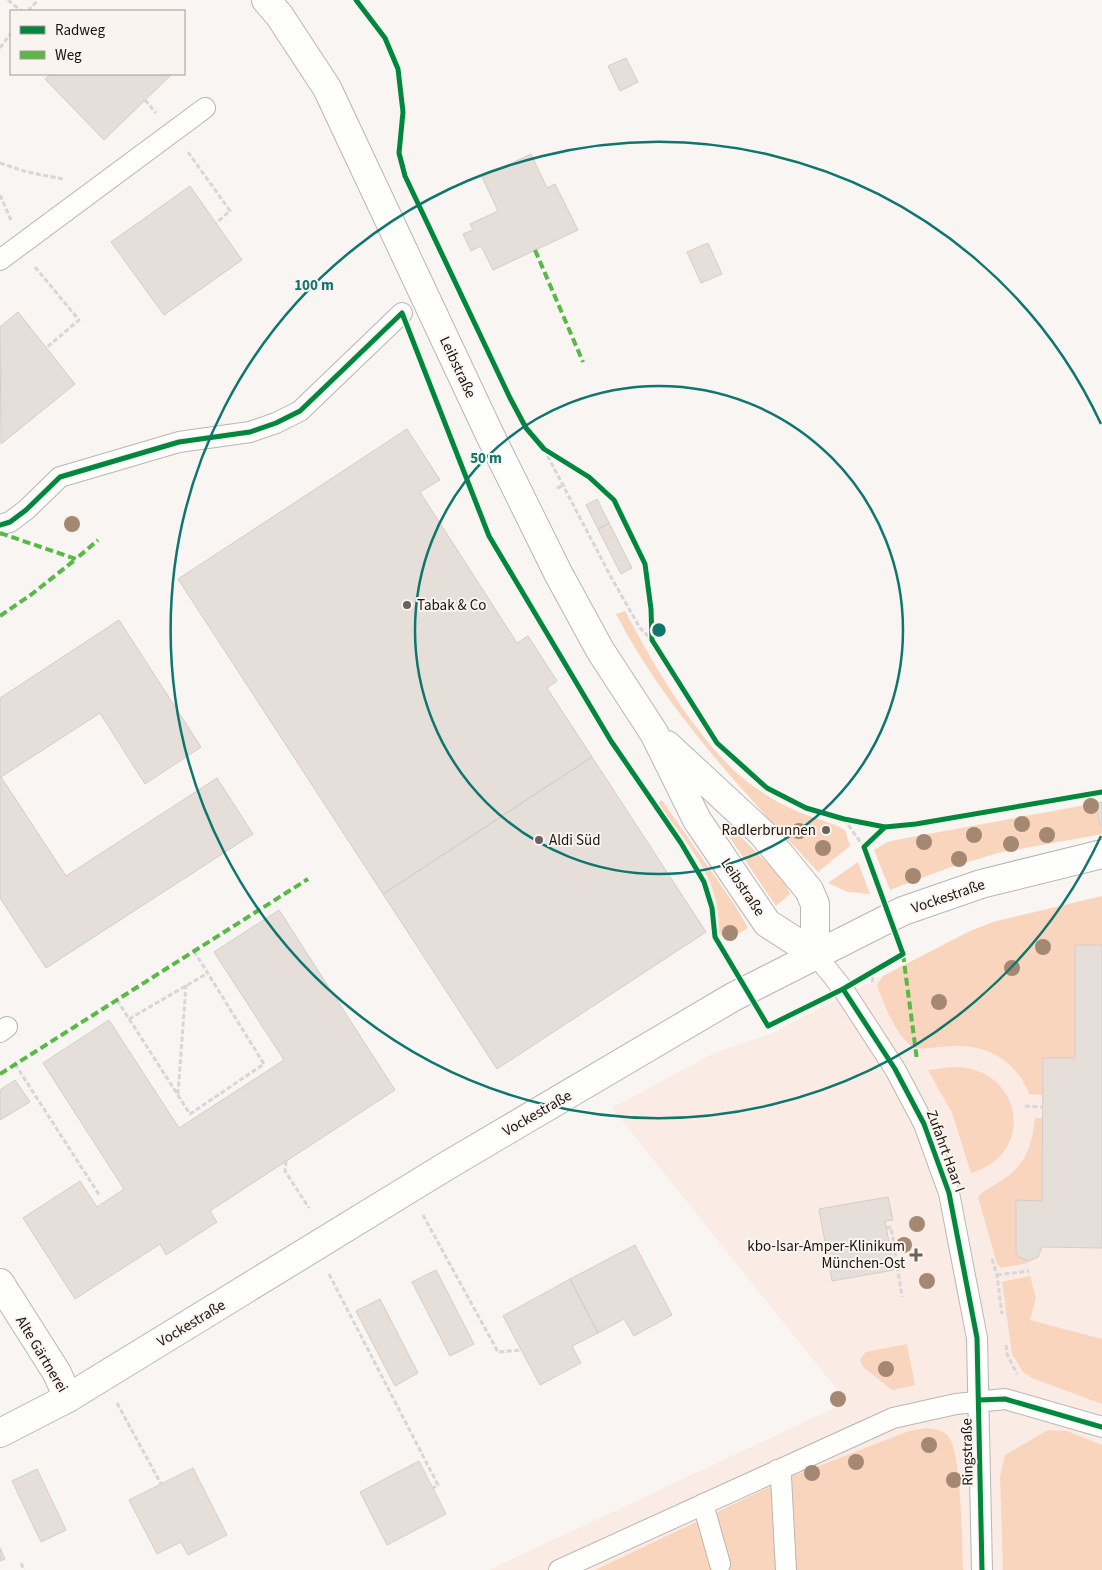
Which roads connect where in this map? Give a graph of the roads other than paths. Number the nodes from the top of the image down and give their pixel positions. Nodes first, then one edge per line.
1 (266, 0) edge
2 (205, 108) dead end
3 (0, 260) edge
4 (402, 314) dead end
5 (0, 525) edge
6 (654, 733) junction
7 (1102, 854) edge
8 (815, 954) junction
9 (0, 1284) edge
10 (68, 1398) junction
11 (979, 1400) junction
12 (1102, 1427) edge
13 (0, 1433) edge
14 (777, 1470) junction
15 (703, 1504) junction
16 (720, 1564) dead end
17 (558, 1570) edge
18 (786, 1570) edge
19 (982, 1570) edge

1 - 6 street, Leibstraße
2 - 3 lane
4 - 5 lane
6 - 8 street, Leibstraße
6 - 8 street, Leibstraße
7 - 8 street, Vockestraße
8 - 10 street, Vockestraße
8 - 11 lane, Zufahrt Haar I
9 - 10 street, Alte Gärtnerei
10 - 13 street, Vockestraße
11 - 12 lane, Ringstraße
11 - 14 lane
11 - 19 lane, Ringstraße
14 - 15 lane
14 - 18 lane
15 - 16 lane
15 - 17 lane

